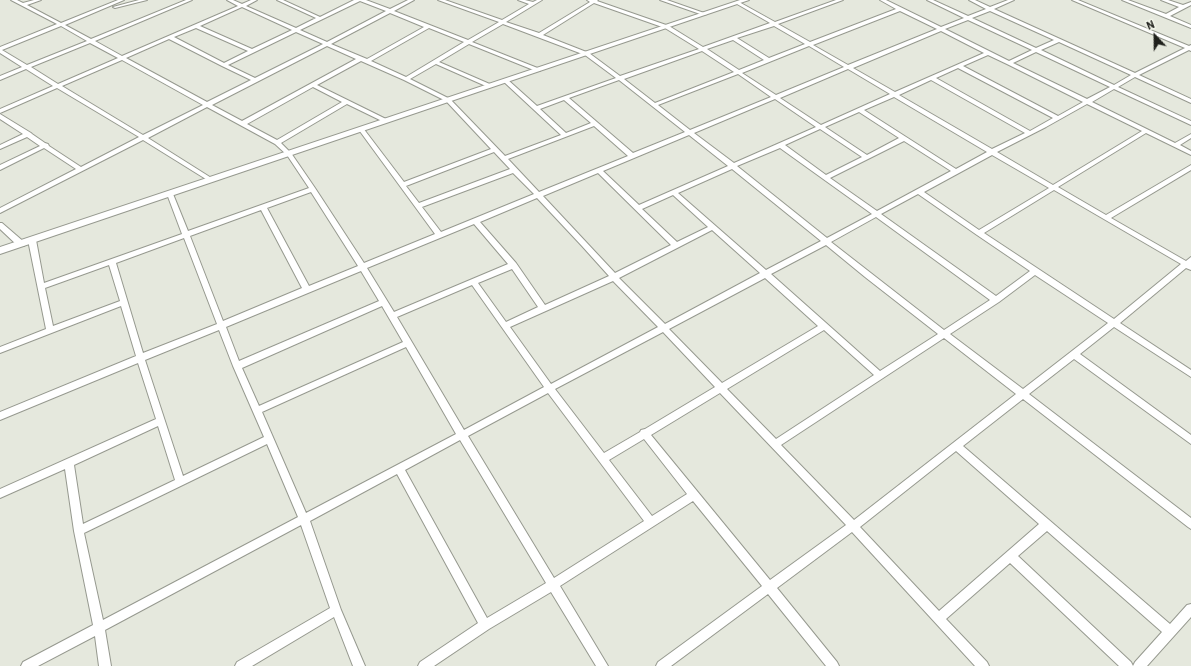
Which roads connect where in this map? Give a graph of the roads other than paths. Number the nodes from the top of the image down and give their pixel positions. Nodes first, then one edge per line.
1 (13, 0) edge
2 (38, 0) edge
3 (122, 0) edge
4 (145, 0) edge
5 (190, 0) edge
6 (229, 0) edge
7 (255, 0) edge
8 (279, 0) edge
9 (358, 0) edge
10 (362, 0) edge
11 (412, 0) edge
12 (440, 0) edge
13 (520, 0) edge
14 (540, 0) edge
15 (662, 0) edge
16 (841, 0) edge
17 (882, 0) edge
18 (929, 0) edge
19 (971, 0) edge
20 (1012, 0) edge
21 (1074, 0) edge
22 (1090, 0) edge
23 (1124, 0) edge
24 (1163, 0) edge
25 (593, 1) edge
26 (743, 1) edge
27 (1082, 3) junction
28 (533, 4) junction
29 (1191, 4) edge
30 (23, 5) junction
31 (241, 6) junction
32 (1183, 8) junction
33 (900, 9) junction
34 (991, 9) junction
35 (391, 11) junction
36 (93, 13) junction
37 (705, 14) junction
38 (1166, 16) junction
39 (319, 18) junction
40 (968, 19) junction
41 (503, 22) junction
42 (775, 24) junction
43 (62, 25) junction
44 (196, 26) junction
45 (429, 26) junction
46 (667, 27) junction
47 (1191, 27) edge
48 (941, 29) junction
49 (295, 30) junction
50 (539, 35) junction
51 (169, 37) junction
52 (733, 38) junction
53 (1058, 40) junction
54 (91, 41) junction
55 (469, 42) junction
56 (809, 44) junction
57 (327, 45) junction
58 (1190, 48) edge
59 (703, 49) junction
60 (0, 50) edge
61 (1036, 50) junction
62 (251, 51) junction
63 (988, 53) junction
64 (587, 54) junction
65 (122, 58) junction
66 (360, 59) junction
67 (768, 60) junction
68 (366, 62) junction
69 (436, 62) junction
70 (1009, 63) junction
71 (224, 65) junction
72 (958, 66) junction
73 (27, 67) junction
74 (848, 67) junction
75 (538, 70) junction
76 (738, 72) junction
77 (1135, 75) junction
78 (0, 78) edge
79 (620, 78) junction
80 (930, 78) junction
81 (406, 79) junction
82 (256, 81) junction
83 (506, 81) junction
84 (313, 85) junction
85 (58, 86) junction
86 (490, 86) junction
87 (1114, 86) junction
88 (894, 94) junction
89 (1191, 94) edge
90 (564, 98) junction
91 (776, 98) junction
92 (1185, 98) junction
93 (448, 100) junction
94 (1191, 101) edge
95 (346, 102) junction
96 (1087, 102) junction
97 (208, 105) junction
98 (654, 105) junction
99 (536, 108) junction
100 (859, 110) junction
101 (0, 111) edge
102 (0, 116) edge
103 (1057, 118) junction
104 (386, 121) junction
105 (1191, 123) edge
106 (242, 124) junction
107 (594, 124) junction
108 (820, 127) junction
109 (361, 129) junction
110 (1146, 131) junction
111 (690, 133) junction
112 (1029, 133) junction
113 (29, 134) junction
114 (565, 135) junction
115 (1191, 136) edge
116 (144, 138) junction
117 (903, 138) junction
118 (276, 143) junction
119 (46, 145) junction
120 (780, 145) junction
121 (1175, 145) junction
122 (0, 147) edge
123 (495, 150) junction
124 (992, 152) junction
125 (1191, 153) edge
126 (289, 154) junction
127 (633, 157) junction
128 (866, 157) junction
129 (503, 159) junction
130 (733, 166) junction
131 (1191, 167) edge
132 (0, 168) edge
133 (81, 170) junction
134 (514, 170) junction
135 (599, 170) junction
136 (955, 171) junction
137 (826, 177) junction
138 (211, 180) junction
139 (402, 185) junction
140 (1054, 187) junction
141 (313, 189) junction
142 (918, 191) junction
143 (673, 192) junction
144 (170, 194) junction
145 (538, 195) junction
146 (418, 206) junction
147 (263, 207) junction
148 (638, 208) junction
149 (0, 211) edge
150 (876, 215) junction
151 (1107, 217) junction
152 (475, 221) junction
153 (0, 225) edge
154 (713, 227) junction
155 (979, 233) junction
156 (185, 236) junction
157 (440, 236) junction
158 (32, 240) junction
159 (826, 241) junction
160 (21, 244) junction
161 (676, 246) junction
162 (0, 251) edge
163 (112, 262) junction
164 (1189, 263) edge
165 (513, 265) junction
166 (363, 267) junction
167 (1035, 271) junction
168 (766, 274) junction
169 (614, 278) junction
170 (474, 282) junction
171 (41, 287) junction
172 (307, 290) junction
173 (996, 300) junction
174 (125, 302) junction
175 (384, 302) junction
176 (543, 308) junction
177 (392, 316) junction
178 (1114, 323) junction
179 (220, 326) junction
180 (504, 326) junction
181 (824, 327) junction
182 (664, 328) junction
183 (50, 331) junction
184 (944, 334) junction
185 (408, 343) junction
186 (0, 350) edge
187 (1073, 354) junction
188 (141, 359) junction
189 (237, 366) junction
190 (1191, 374) edge
191 (878, 375) junction
192 (550, 388) junction
193 (721, 388) junction
194 (1021, 394) junction
195 (256, 411) junction
196 (0, 416) edge
197 (160, 421) junction
198 (644, 433) junction
199 (462, 435) junction
200 (268, 439) junction
201 (1191, 440) edge
202 (775, 444) junction
203 (957, 446) junction
204 (604, 459) junction
205 (69, 463) junction
206 (398, 469) junction
207 (180, 481) junction
208 (0, 494) edge
209 (694, 495) junction
210 (304, 519) junction
211 (651, 523) junction
212 (1047, 524) junction
213 (1191, 524) edge
214 (853, 526) junction
215 (79, 531) junction
216 (1010, 556) junction
217 (554, 584) junction
218 (769, 587) junction
219 (1191, 609) edge
220 (336, 610) junction
221 (939, 618) junction
222 (485, 625) junction
223 (99, 628) junction
224 (1170, 632) junction
225 (27, 666) edge
226 (105, 666) edge
227 (242, 666) edge
228 (359, 666) edge
229 (424, 666) edge
230 (602, 666) edge
231 (662, 666) edge
232 (833, 666) edge
233 (983, 666) edge
234 (1127, 666) edge
235 (1139, 666) edge

1 - 30 street
2 - 30 street
3 - 36 street
4 - 36 street
5 - 54 street
6 - 31 street
7 - 31 street
8 - 39 street
9 - 39 street
10 - 35 street
11 - 35 street
12 - 41 street
13 - 28 street
14 - 28 street
15 - 37 street
16 - 42 street
17 - 33 street
18 - 40 street
19 - 34 street
20 - 34 street
21 - 27 street
22 - 27 street
23 - 38 street
24 - 32 street
25 - 46 street
25 - 50 street
26 - 37 street
26 - 42 street
27 - 58 street
28 - 41 street
29 - 32 street
30 - 43 street
31 - 44 street
31 - 49 street
32 - 38 street
33 - 48 street
33 - 56 street
34 - 40 street
34 - 53 street
35 - 45 street
35 - 57 street
36 - 43 street
37 - 46 street
38 - 47 street
39 - 49 street
40 - 48 street
40 - 61 street
41 - 50 street
41 - 55 street
42 - 52 street
42 - 56 street
43 - 54 street
43 - 60 street
44 - 51 street
44 - 62 street
45 - 55 street
45 - 68 street
46 - 59 street
46 - 64 street
48 - 63 street
48 - 74 street
49 - 57 street
49 - 62 street
50 - 64 street
51 - 65 street
51 - 71 street
52 - 59 street
52 - 67 street
53 - 61 street
53 - 77 street
54 - 65 street
54 - 73 street
55 - 69 street
55 - 75 street
56 - 67 street
56 - 74 street
57 - 66 street
57 - 82 street
58 - 77 street
59 - 76 street
59 - 79 street
60 - 73 street
61 - 70 street
61 - 87 street
62 - 71 street
63 - 70 street
63 - 72 street
64 - 75 street
64 - 79 street
65 - 85 street
65 - 97 street
66 - 68 street
66 - 84 street
67 - 76 street
68 - 81 street
69 - 81 street
69 - 86 street
70 - 96 street
71 - 82 street
72 - 80 street
72 - 103 street
73 - 78 street
73 - 85 street
74 - 88 street
74 - 91 street
75 - 83 street
76 - 91 street
76 - 98 street
77 - 87 street
77 - 92 street
79 - 90 street
79 - 98 street
80 - 88 street
80 - 112 street
81 - 93 street
82 - 97 street
83 - 86 street
83 - 99 street
84 - 95 street
84 - 106 street
85 - 101 street
85 - 116 street
86 - 93 street
87 - 96 street
87 - 105 street
88 - 100 street
88 - 124 street
89 - 92 street
90 - 99 street
90 - 107 street
91 - 108 street
91 - 111 street
92 - 94 street
93 - 104 street
93 - 123 street
95 - 104 street
95 - 118 street
96 - 103 street
96 - 110 street
97 - 106 street
97 - 116 street
98 - 111 street
99 - 114 street
100 - 108 street
100 - 117 street
102 - 113 street
103 - 112 street
104 - 109 street
106 - 118 street
107 - 114 street
107 - 127 street
108 - 120 street
108 - 128 street
109 - 126 street
109 - 139 street
110 - 121 street
110 - 140 street
111 - 127 street
111 - 130 street
112 - 124 street
113 - 119 street
113 - 122 street
114 - 129 street
115 - 121 street
116 - 133 street
116 - 138 street
117 - 128 street
117 - 136 street
118 - 126 street
119 - 132 street
119 - 133 street
120 - 130 street
120 - 137 street
121 - 125 street
123 - 129 street
123 - 139 street
124 - 136 street
124 - 140 street
126 - 138 street
126 - 141 street
127 - 135 street
128 - 137 street
129 - 134 street
130 - 143 street
130 - 159 street
131 - 151 street
133 - 149 street
134 - 145 street
134 - 146 street
135 - 145 street
135 - 148 street
136 - 142 street
137 - 150 street
138 - 144 street
139 - 146 street
140 - 151 street
140 - 155 street
141 - 147 street
141 - 166 street
142 - 150 street
142 - 155 street
143 - 148 street
143 - 154 street
144 - 156 street
144 - 158 street
145 - 152 street
145 - 169 street
146 - 157 street
147 - 156 street
147 - 172 street
148 - 161 street
150 - 159 street
150 - 173 street
151 - 164 street
152 - 157 street
152 - 165 street
153 - 160 street
154 - 161 street
154 - 168 street
155 - 167 street
156 - 163 street
156 - 179 street
157 - 166 street
158 - 160 street
158 - 171 street
159 - 168 street
159 - 184 street
160 - 162 street
161 - 169 street
163 - 171 street
163 - 174 street
164 - 178 street
165 - 170 street
165 - 176 street
166 - 172 street
166 - 175 street
167 - 173 street
167 - 178 street
168 - 181 street
168 - 182 street
169 - 176 street
169 - 182 street
170 - 177 street
170 - 180 street
171 - 183 street
172 - 179 street
173 - 184 street
174 - 183 street
174 - 188 street
175 - 177 street
175 - 189 street
176 - 180 street
177 - 185 street
178 - 187 street
178 - 190 street
179 - 188 street
179 - 189 street
180 - 192 street
181 - 191 street
181 - 193 street
182 - 192 street
182 - 193 street
183 - 186 street
184 - 191 street
184 - 194 street
185 - 195 street
185 - 199 street
187 - 194 street
187 - 201 street
188 - 196 street
188 - 197 street
189 - 195 street
191 - 202 street
192 - 199 street
192 - 204 street
193 - 198 street
193 - 202 street
194 - 203 street
194 - 213 street
195 - 200 street
197 - 205 street
197 - 207 street
198 - 204 street
198 - 209 street
199 - 206 street
199 - 217 street
200 - 207 street
200 - 210 street
202 - 214 street
203 - 212 street
203 - 214 street
204 - 211 street
205 - 208 street
205 - 215 street
206 - 210 street
206 - 222 street
207 - 215 street
209 - 211 street
209 - 218 street
210 - 220 street
210 - 223 street
211 - 217 street
212 - 216 street
212 - 224 street
214 - 218 street
214 - 221 street
215 - 223 street
216 - 221 street
216 - 234 street
217 - 222 street
217 - 230 street
218 - 231 street
218 - 232 street
219 - 224 street
220 - 227 street
220 - 228 street
221 - 233 street
222 - 229 street
223 - 225 street
223 - 226 street
224 - 235 street

